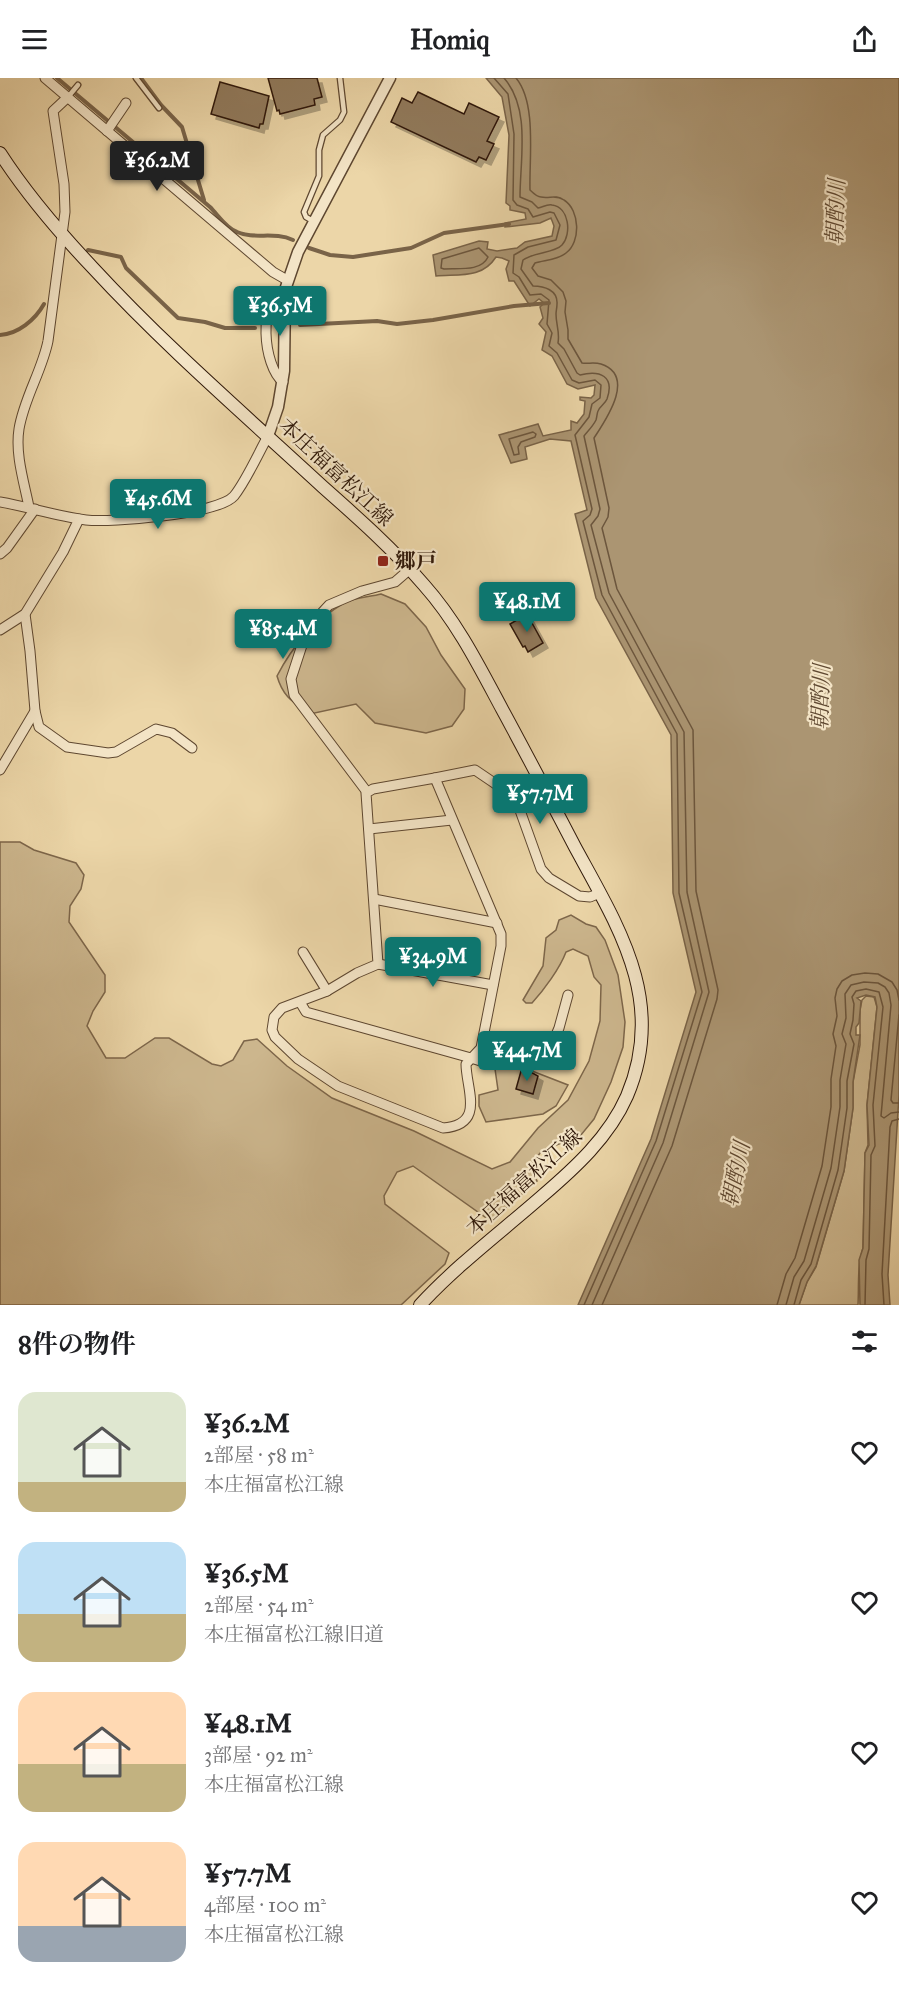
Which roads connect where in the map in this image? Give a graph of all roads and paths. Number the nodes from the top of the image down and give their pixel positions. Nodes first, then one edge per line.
1 (45, 78) edge
2 (136, 78) edge
3 (340, 78) edge
4 (390, 78) edge
5 (77, 86) dead end
6 (69, 96) junction
7 (126, 103) dead end
8 (159, 108) dead end
9 (110, 126) junction
10 (0, 153) edge
11 (314, 221) junction
12 (63, 236) junction
13 (286, 285) junction
14 (283, 382) junction
15 (268, 436) junction
16 (0, 502) edge
17 (32, 508) junction
18 (79, 519) junction
19 (0, 554) edge
20 (410, 569) junction
21 (25, 614) junction
22 (0, 630) edge
23 (35, 711) junction
24 (192, 748) dead end
25 (0, 770) edge
26 (435, 778) junction
27 (367, 792) junction
28 (452, 820) junction
29 (369, 829) junction
30 (600, 893) junction
31 (374, 899) junction
32 (497, 923) junction
33 (303, 952) dead end
34 (378, 964) junction
35 (493, 985) junction
36 (327, 991) junction
37 (568, 995) dead end
38 (300, 1002) junction
39 (471, 1058) junction
40 (420, 1305) edge

1 - 6 street
2 - 8 lane
3 - 11 lane
4 - 11 street
5 - 6 lane
6 - 9 street
6 - 12 street
7 - 9 street
9 - 13 street
10 - 12 main road, 本庄福富松江線
11 - 13 street
12 - 15 main road, 本庄福富松江線
12 - 17 street
13 - 14 street
13 - 14 street
14 - 15 street
15 - 18 street
15 - 20 main road, 本庄福富松江線
16 - 17 street
17 - 18 street
17 - 19 street
18 - 21 street
20 - 27 street
20 - 30 main road, 本庄福富松江線
21 - 22 street
21 - 23 street
23 - 24 street
23 - 25 street
26 - 27 street
26 - 28 street
26 - 30 street
27 - 29 street
28 - 29 street
28 - 32 street
29 - 31 street
30 - 40 main road, 本庄福富松江線
31 - 32 street
31 - 34 street
32 - 35 street
33 - 36 street
34 - 35 street
34 - 36 street
35 - 39 street
36 - 38 street
37 - 39 street
38 - 39 street
38 - 39 street

